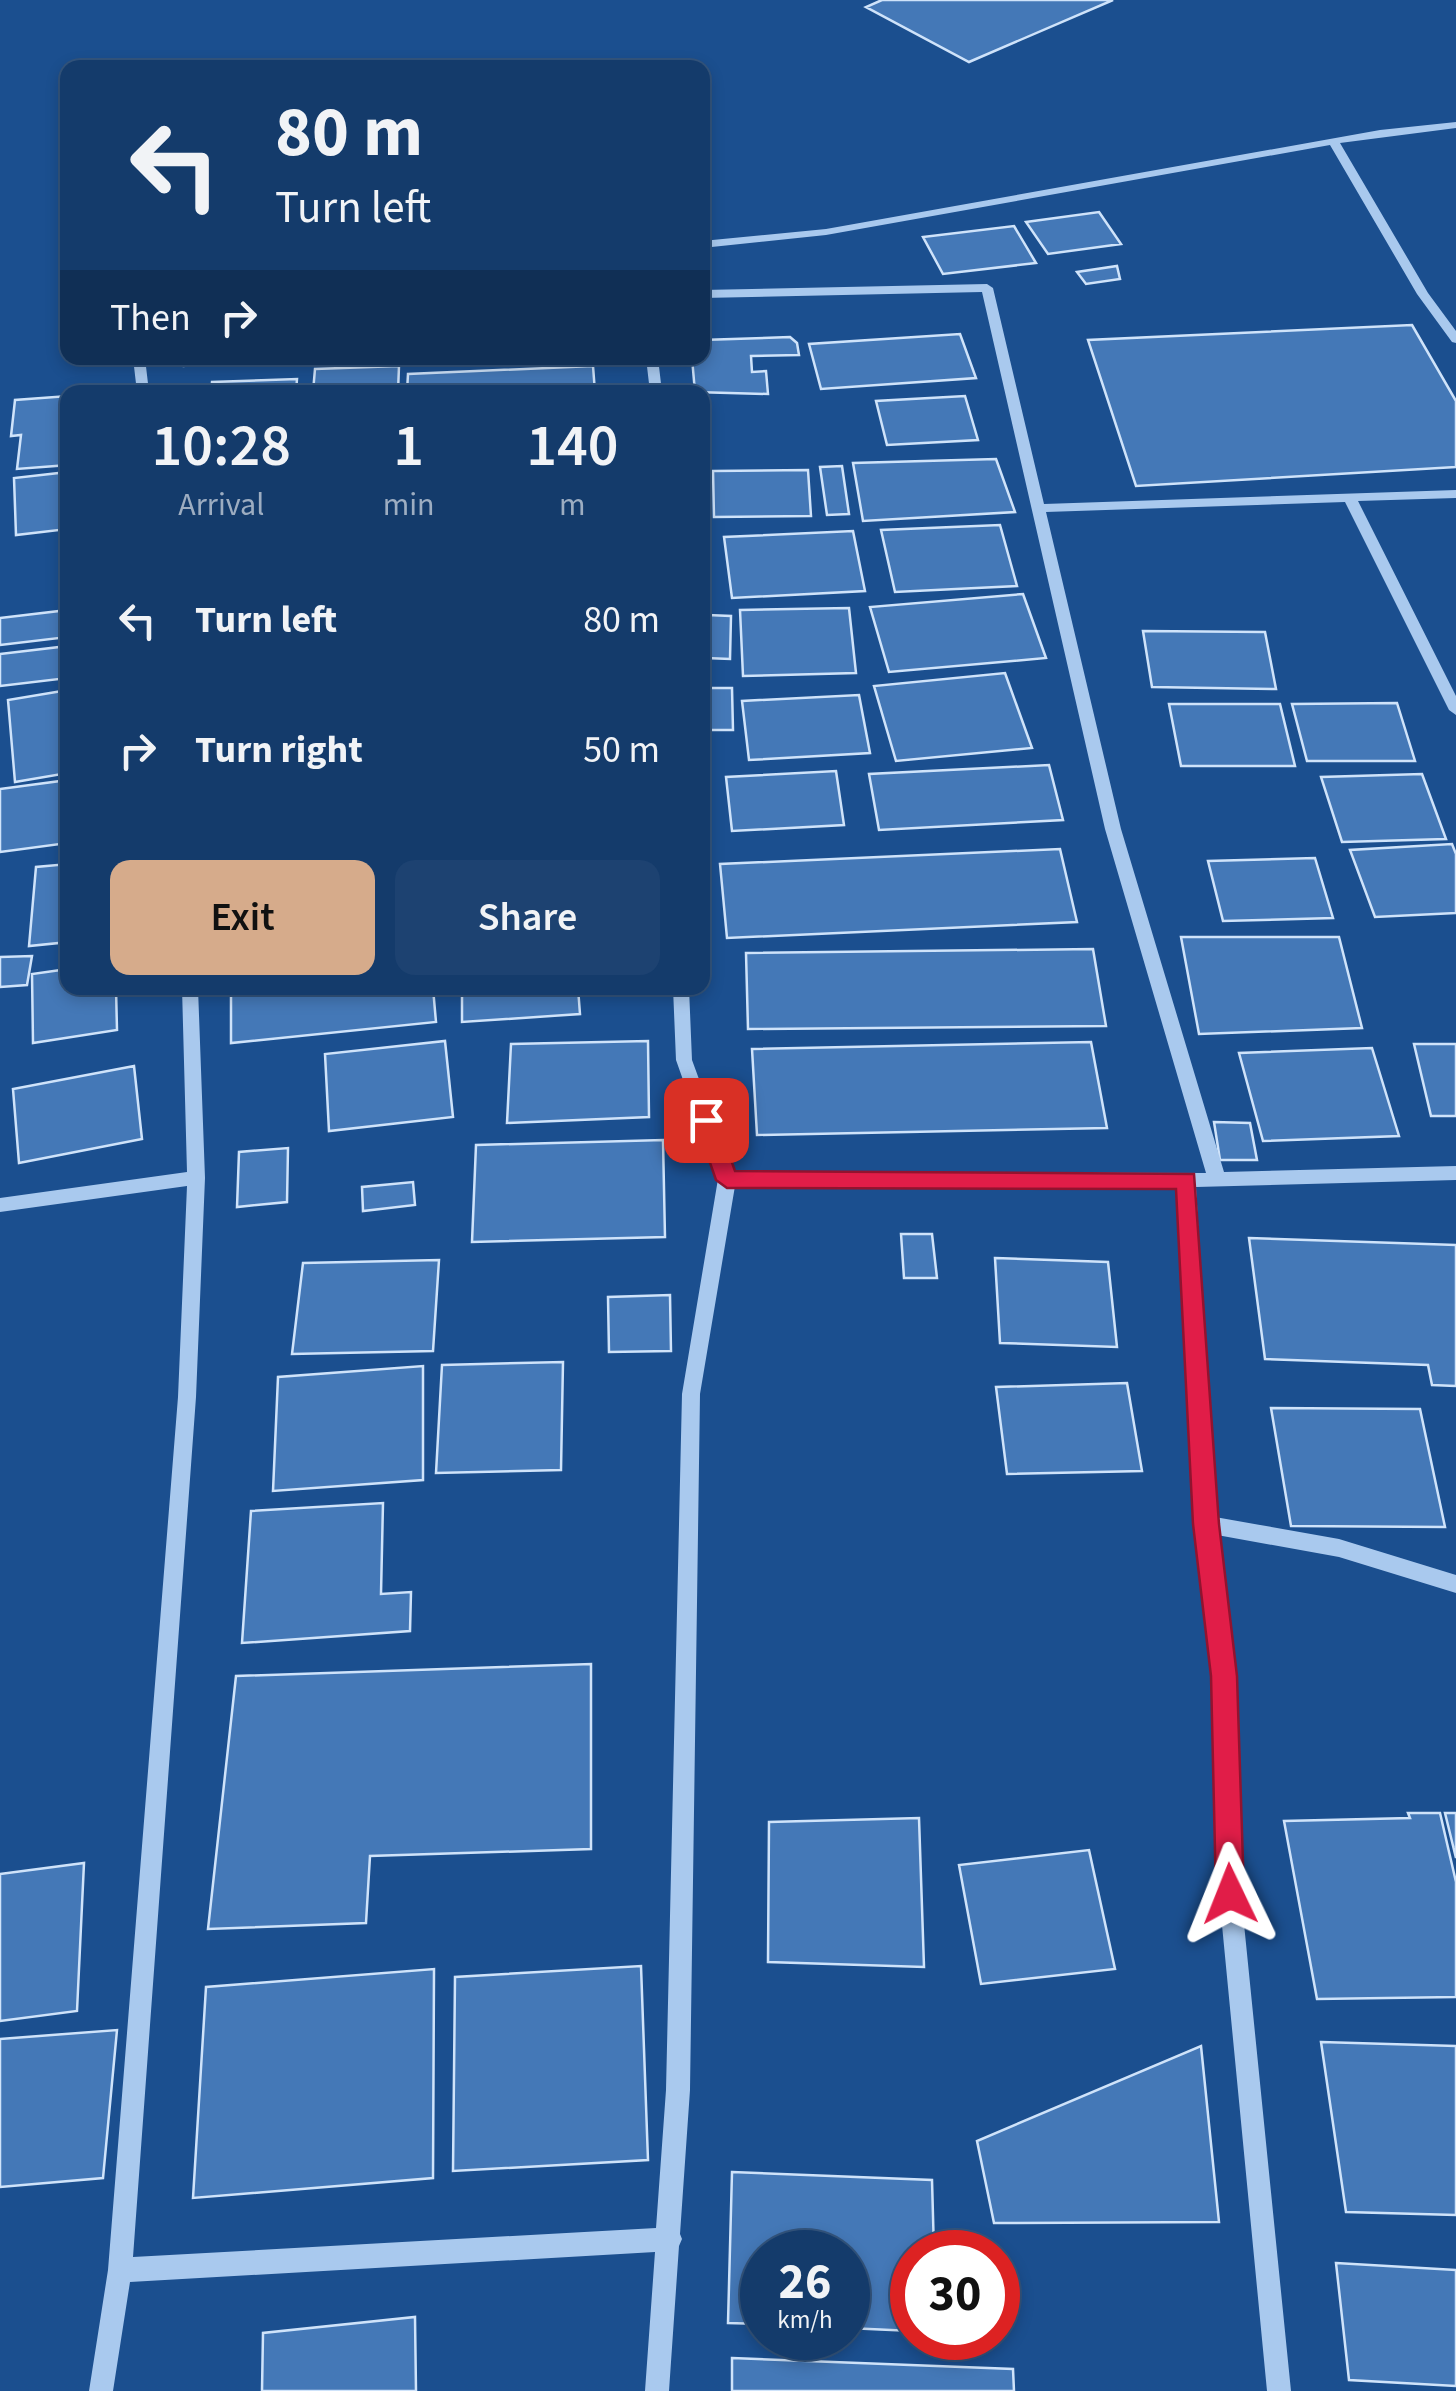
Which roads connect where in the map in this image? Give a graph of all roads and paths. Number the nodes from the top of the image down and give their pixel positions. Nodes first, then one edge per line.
1 (1456, 125) edge
2 (1334, 142) junction
3 (710, 244) edge
4 (710, 294) edge
5 (1456, 339) edge
6 (1456, 494) edge
7 (1352, 500) junction
8 (1039, 508) junction
9 (1456, 710) edge
10 (190, 995) edge
11 (681, 995) edge
12 (1456, 1173) edge
13 (1216, 1176) junction
14 (196, 1178) junction
15 (727, 1180) junction
16 (1186, 1180) junction
17 (0, 1205) edge
18 (1206, 1524) junction
19 (1456, 1584) edge
20 (670, 2239) junction
21 (120, 2270) junction
22 (102, 2391) edge
23 (657, 2391) edge
24 (1278, 2391) edge

1 - 2 street
2 - 3 street
2 - 5 street
4 - 8 street
6 - 7 street
7 - 8 street
7 - 9 street
8 - 13 street
10 - 14 street
11 - 15 street
12 - 13 street
13 - 16 street
14 - 17 street
14 - 21 street
15 - 16 street
15 - 20 street
16 - 18 street
18 - 19 street
18 - 24 street
20 - 21 street
20 - 23 street
21 - 22 street

